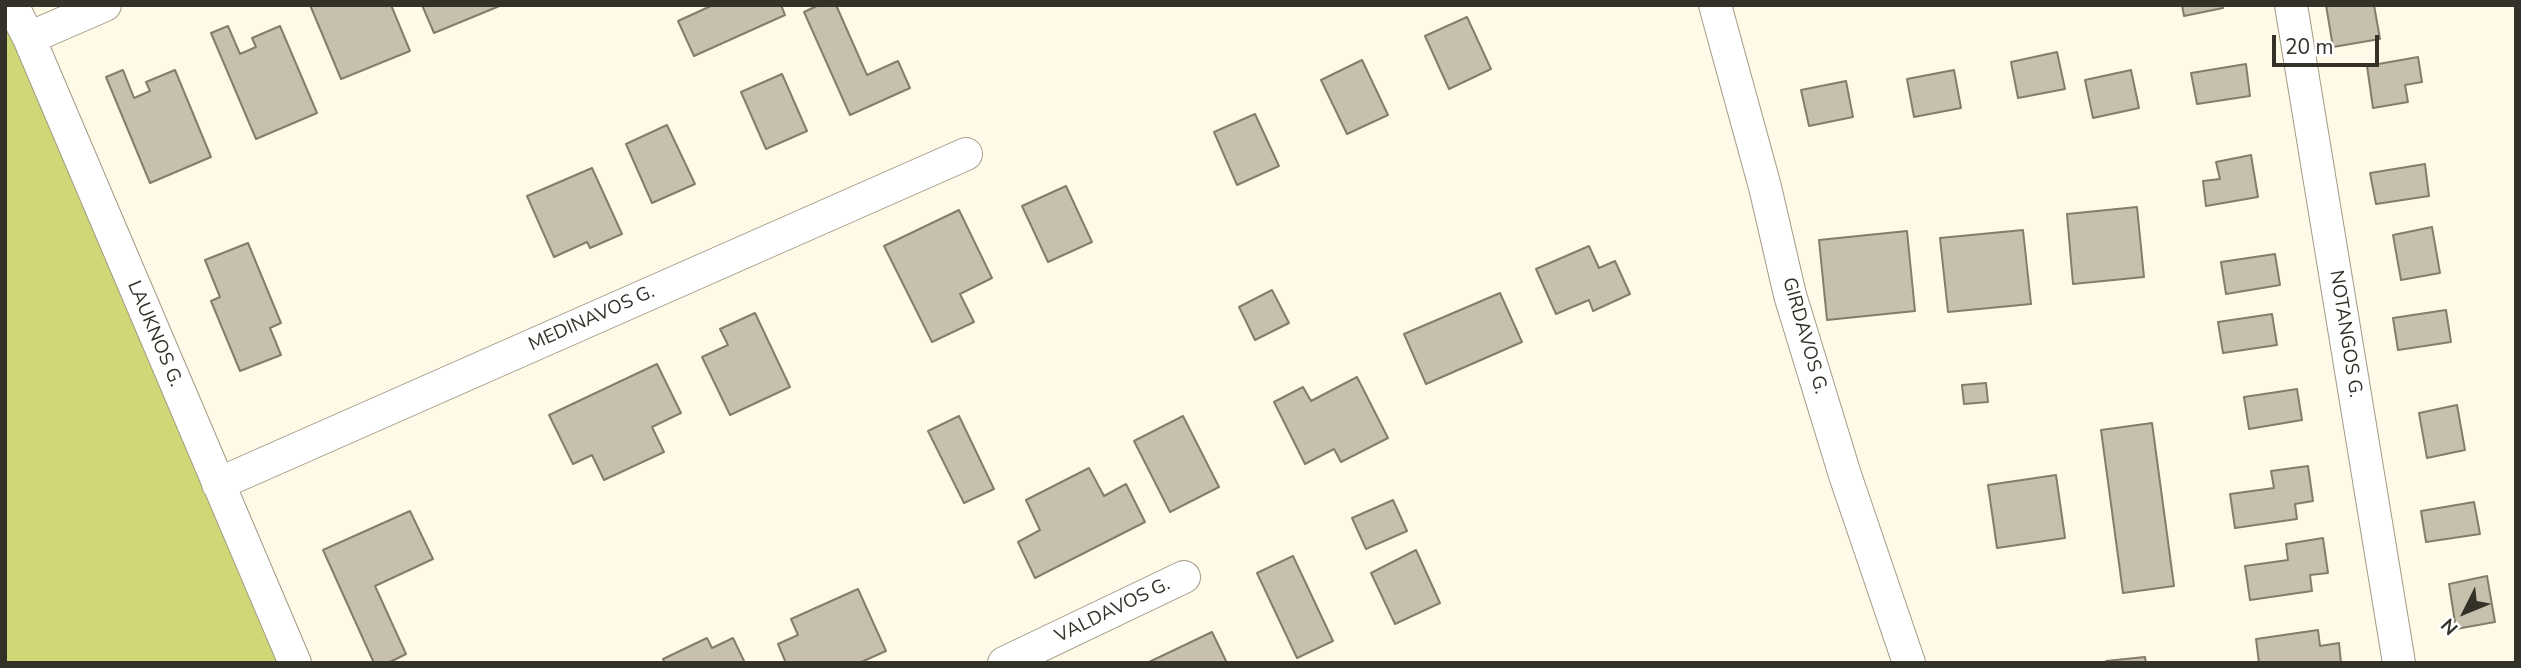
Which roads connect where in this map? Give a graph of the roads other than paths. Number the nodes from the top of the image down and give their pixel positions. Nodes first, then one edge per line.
1 (12, 5) edge
2 (105, 5) edge
3 (1715, 5) edge
4 (2291, 5) edge
5 (29, 38) junction
6 (965, 154) dead end
7 (218, 484) junction
8 (1184, 577) dead end
9 (295, 663) edge
10 (1004, 663) edge
11 (1909, 663) edge
12 (2399, 663) edge

1 - 5 street, LAUKNOS G.
2 - 5 street
3 - 11 street, GIRDAVOS G.
4 - 12 street, NOTANGOS G.
5 - 7 street, LAUKNOS G.
6 - 7 street, MEDINAVOS G.
7 - 9 street, LAUKNOS G.
8 - 10 street, VALDAVOS G.

